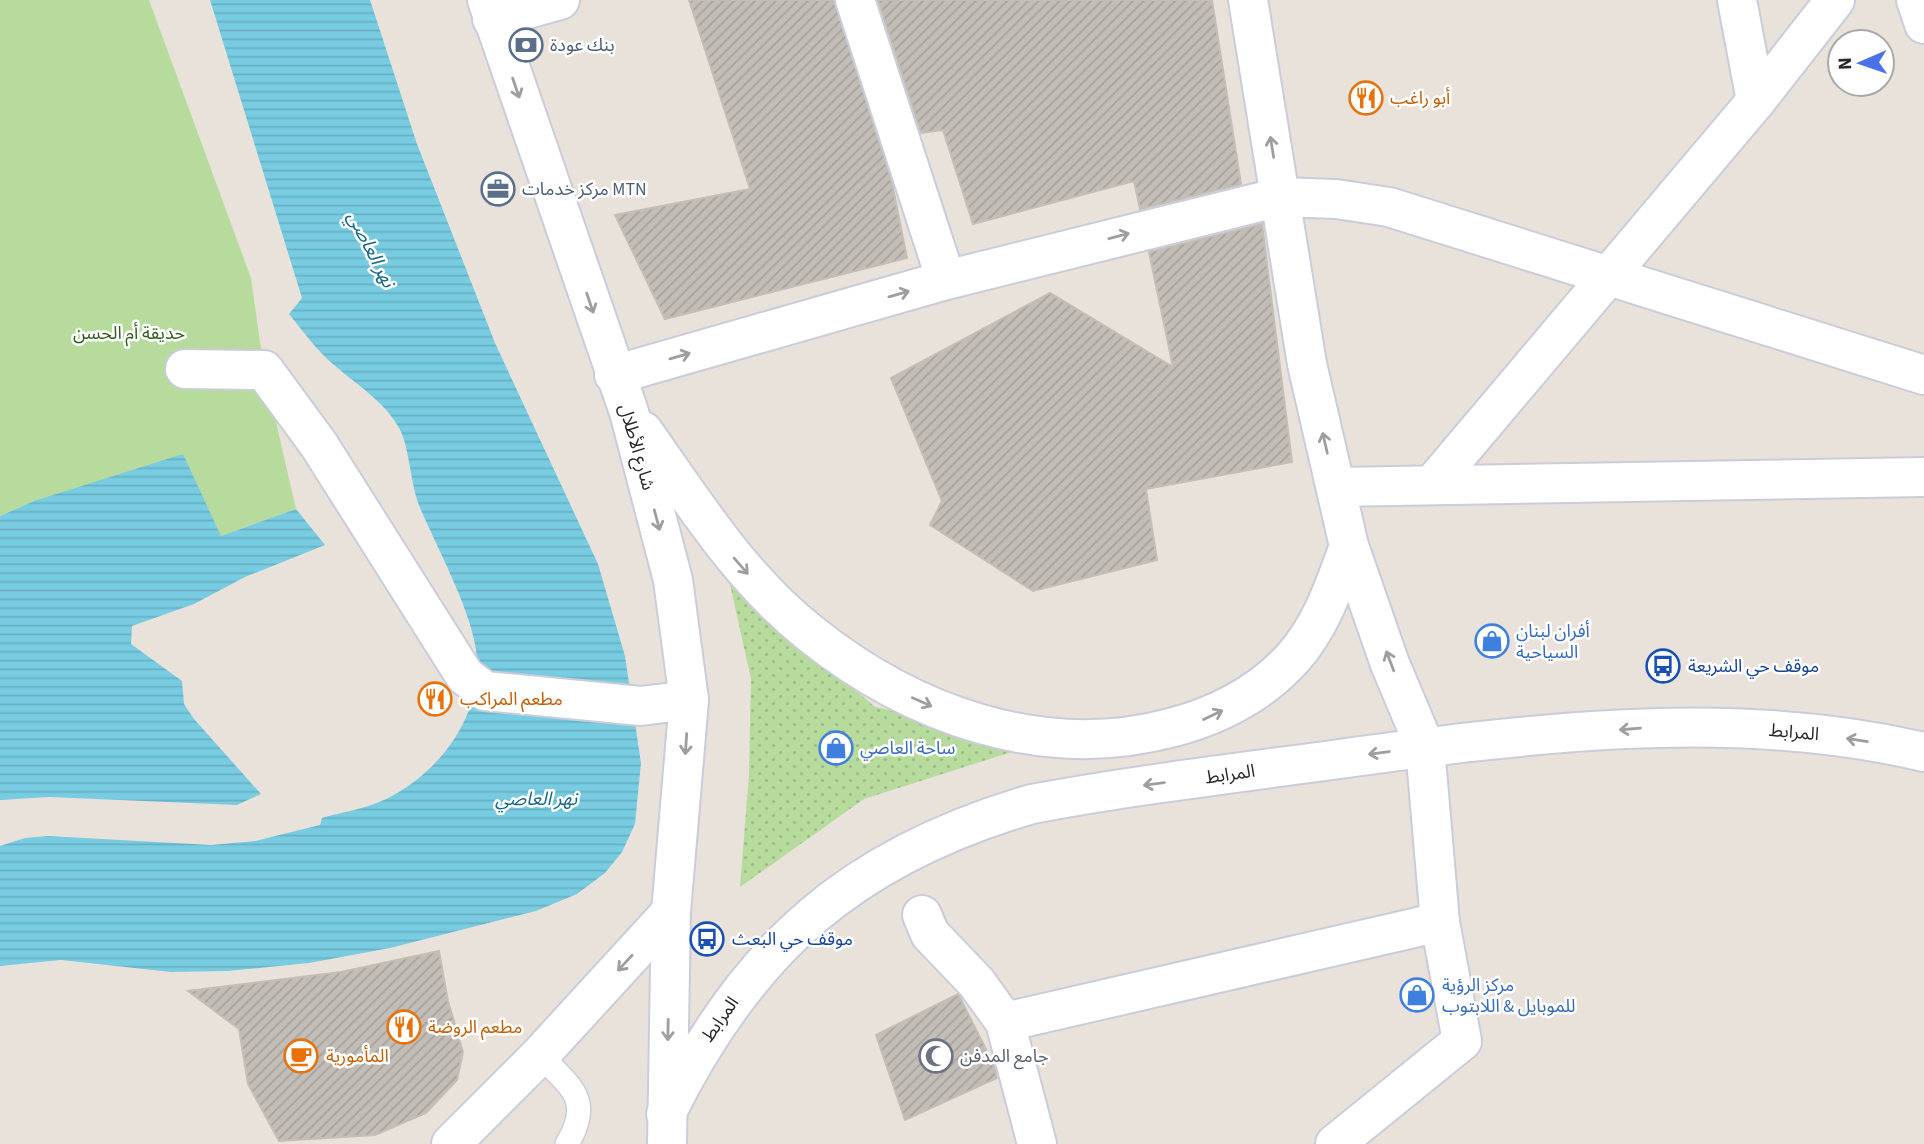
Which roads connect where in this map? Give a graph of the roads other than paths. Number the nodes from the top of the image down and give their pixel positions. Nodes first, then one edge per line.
1 (560, 0) edge
2 (855, 0) edge
3 (1248, 0) edge
4 (1737, 0) edge
5 (1835, 0) edge
6 (1916, 0) edge
7 (489, 9) edge
8 (1924, 24) edge
9 (1756, 101) junction
10 (1280, 197) junction
11 (1608, 273) junction
12 (946, 280) junction
13 (185, 369) dead end
14 (614, 375) junction
15 (1924, 375) edge
16 (629, 412) junction
17 (1924, 477) edge
18 (1432, 485) junction
19 (1336, 487) junction
20 (1349, 546) junction
21 (690, 700) junction
22 (1425, 747) junction
23 (1924, 752) edge
24 (671, 912) junction
25 (922, 915) dead end
26 (1440, 922) junction
27 (1005, 1022) junction
28 (540, 1055) junction
29 (667, 1129) edge
30 (451, 1144) edge
31 (567, 1144) edge
32 (1037, 1144) edge
33 (1335, 1144) edge

1 - 7 street
2 - 12 street
10 -> 3 street
4 - 9 street
5 - 9 street
6 - 8 street
7 -> 14 street, شارع الأطلال
9 - 11 street
10 - 11 street
12 -> 10 street
19 -> 10 street
11 - 15 street
11 - 18 street
14 -> 12 street
13 - 21 street
14 - 16 street, شارع الأطلال
16 -> 20 street
16 -> 21 street, شارع الأطلال
17 - 18 street
18 - 19 street
19 - 20 street
22 -> 20 street
21 -> 24 street, شارع الأطلال
23 -> 22 street, المرابط
22 - 26 street
22 -> 29 street, المرابط
24 -> 28 street
24 -> 29 street, شارع الأطلال
25 - 27 street
26 - 27 street
26 - 33 street
27 - 32 street
28 - 30 street
28 - 31 lane

